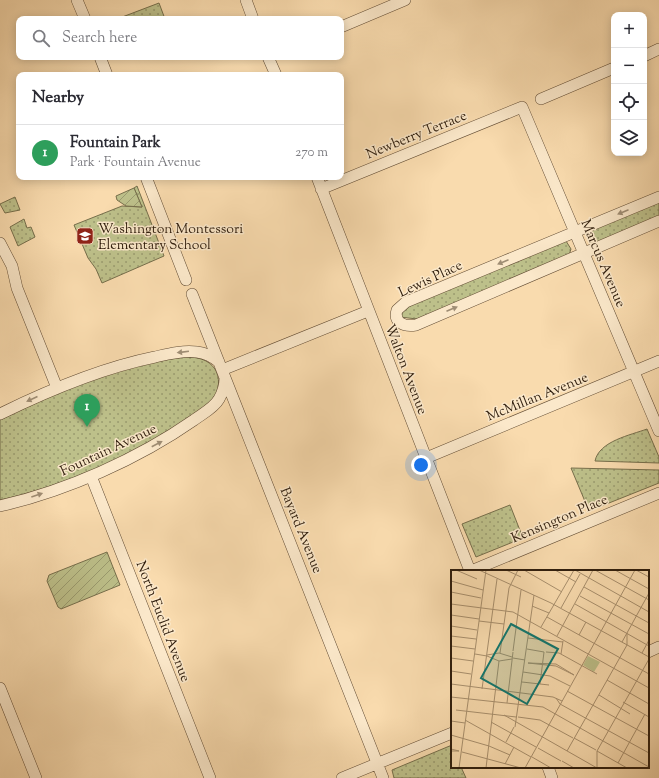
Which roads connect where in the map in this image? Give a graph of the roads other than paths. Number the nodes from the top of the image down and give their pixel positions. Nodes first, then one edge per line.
1 (77, 0) edge
2 (246, 0) edge
3 (405, 0) edge
4 (84, 16) edge
5 (252, 16) edge
6 (344, 26) edge
7 (659, 49) edge
8 (647, 55) edge
9 (101, 60) edge
10 (269, 60) edge
11 (611, 69) edge
12 (105, 72) edge
13 (275, 72) edge
14 (541, 98) dead end
15 (522, 107) joint
16 (147, 180) edge
17 (317, 180) edge
18 (343, 180) edge
19 (344, 180) edge
20 (321, 189) junction
21 (659, 196) edge
22 (659, 221) edge
23 (575, 232) junction
24 (1, 246) edge
25 (584, 252) junction
26 (186, 280) dead end
27 (192, 294) dead end
28 (368, 311) junction
29 (659, 361) edge
30 (222, 370) junction
31 (634, 372) junction
32 (57, 388) junction
33 (0, 414) edge
34 (659, 431) edge
35 (426, 458) junction
36 (91, 476) junction
37 (659, 493) edge
38 (0, 506) edge
39 (471, 570) edge
40 (473, 570) edge
41 (659, 647) edge
42 (649, 652) edge
43 (0, 688) edge
44 (451, 733) edge
45 (377, 764) junction
46 (548, 768) edge
47 (36, 778) edge
48 (210, 778) edge
49 (342, 778) edge
50 (383, 778) edge
51 (552, 778) edge

1 - 4 street
2 - 5 street
3 - 6 street
7 - 8 street
9 - 12 street
10 - 13 street
11 - 14 street
15 - 19 street, Newberry Terrace
15 - 23 street, Marcus Avenue
16 - 26 street
17 - 20 street, Walton Avenue
18 - 20 street, Newberry Terrace
20 - 28 street, Walton Avenue
21 -> 23 street, Lewis Place
22 - 25 street, Lewis Place
23 - 25 street, Marcus Avenue
23 -> 25 street, Lewis Place
24 - 32 street
25 - 31 street, Marcus Avenue
27 - 30 street, Bayard Avenue
28 - 30 street
28 - 35 street, Walton Avenue
29 - 31 street, McMillan Avenue
30 -> 32 street
36 -> 30 street, Fountain Avenue
30 - 45 street, Bayard Avenue
31 - 34 street, Marcus Avenue
31 - 35 street, McMillan Avenue
32 -> 33 street
35 - 39 street, Walton Avenue
38 -> 36 street, Fountain Avenue
36 - 48 street, North Euclid Avenue
37 - 40 street, Kensington Place
41 - 42 street
43 - 47 street
44 - 45 street
45 - 49 street
45 - 50 street, Bayard Avenue
46 - 51 street

